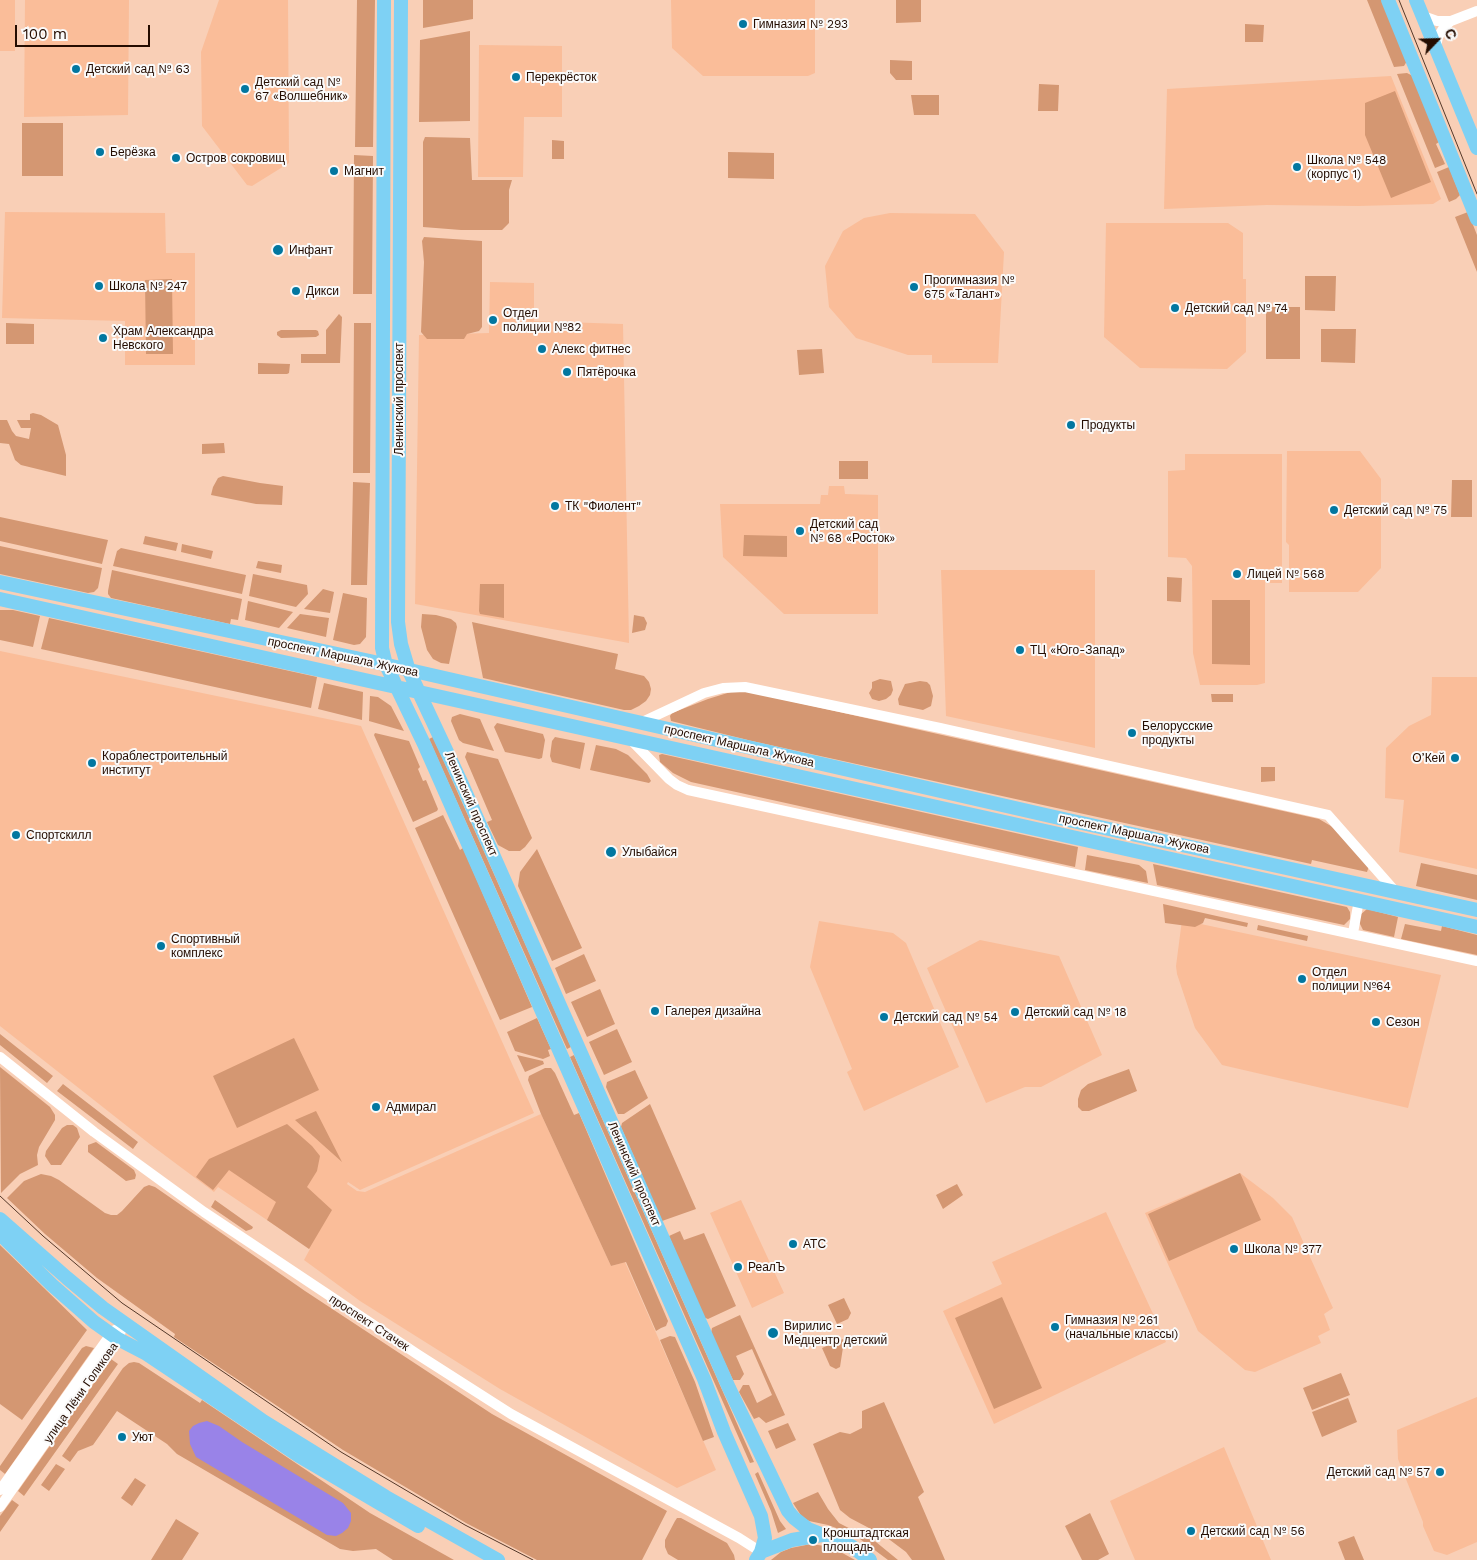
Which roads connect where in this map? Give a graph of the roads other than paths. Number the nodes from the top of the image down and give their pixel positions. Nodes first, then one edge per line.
1 (384, 0) edge
2 (402, 0) edge
3 (1388, 0) edge
4 (1416, 0) edge
5 (1477, 11) edge
6 (1423, 16) junction
7 (1451, 21) junction
8 (1436, 47) junction
9 (1477, 148) edge
10 (1477, 220) edge
11 (0, 582) edge
12 (0, 599) edge
13 (386, 665) junction
14 (409, 671) junction
15 (396, 686) junction
16 (420, 691) junction
17 (640, 724) junction
18 (629, 739) junction
19 (1395, 891) junction
20 (1359, 900) junction
21 (1477, 910) edge
22 (1477, 927) edge
23 (1353, 933) junction
24 (1477, 961) edge
25 (0, 1057) edge
26 (0, 1219) edge
27 (0, 1234) edge
28 (124, 1323) junction
29 (114, 1336) junction
30 (0, 1490) edge
31 (0, 1507) edge
32 (824, 1535) junction
33 (759, 1556) edge
34 (478, 1560) edge
35 (498, 1560) edge
36 (870, 1560) edge

1 - 13 main road, Ленинский проспект
2 - 14 main road, Ленинский проспект
3 - 10 main road
4 - 6 main road
5 - 7 street
6 - 7 street
6 - 8 main road
7 - 8 street
8 - 9 main road
11 - 13 main road, проспект Маршала Жукова
12 - 15 main road, проспект Маршала Жукова
13 - 14 main road, проспект Маршала Жукова
13 - 15 main road, Ленинский проспект
14 - 16 main road, Ленинский проспект
14 - 17 main road, проспект Маршала Жукова
15 - 16 main road, проспект Маршала Жукова
15 - 33 main road, Ленинский проспект
16 - 18 main road, проспект Маршала Жукова
16 - 32 main road, Ленинский проспект
17 - 19 main road, проспект Маршала Жукова
17 - 19 street
18 - 20 main road, проспект Маршала Жукова
18 - 23 street
19 - 21 main road, проспект Маршала Жукова
20 - 22 main road, проспект Маршала Жукова
20 - 23 street
23 - 24 street
25 - 33 street, проспект Стачек
26 - 28 main road
27 - 29 main road
28 - 29 street, улица Лёни Голикова
28 - 35 main road
29 - 30 street, улица Лёни Голикова
29 - 31 street, улица Лёни Голикова
29 - 34 main road
32 - 33 main road
32 - 36 main road

